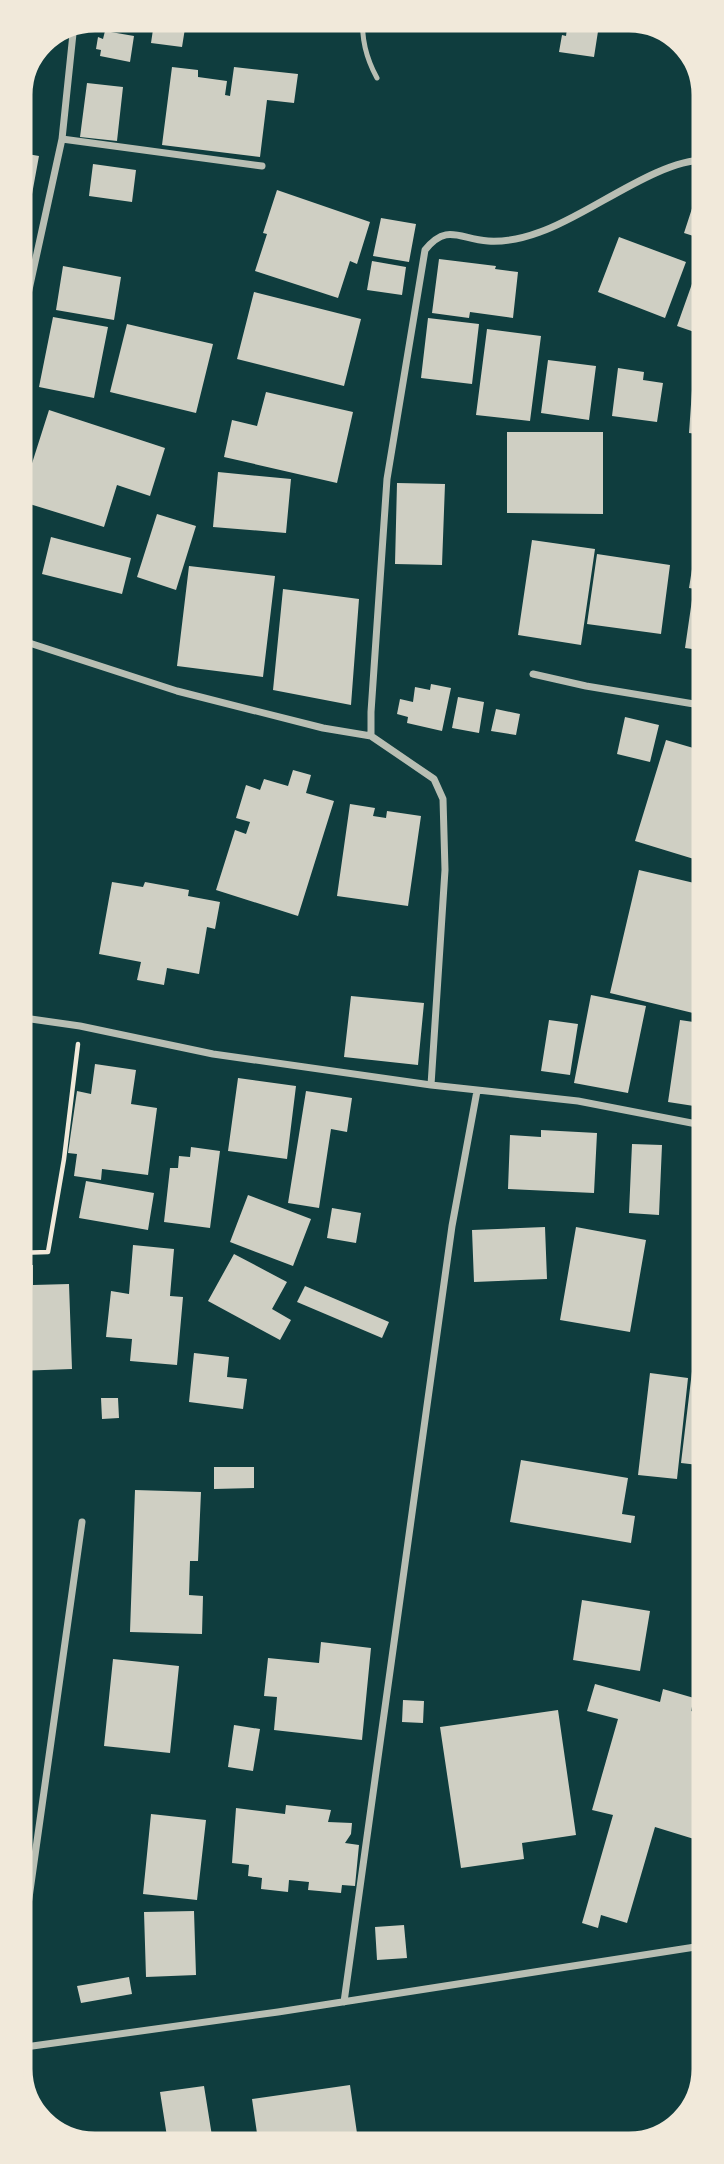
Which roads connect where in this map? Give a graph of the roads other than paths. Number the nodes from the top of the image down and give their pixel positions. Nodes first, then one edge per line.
1 (363, 28) edge
2 (73, 32) edge
3 (377, 78) dead end
4 (62, 139) junction
5 (696, 160) edge
6 (262, 166) dead end
7 (30, 281) joint
8 (28, 291) edge
9 (28, 643) edge
10 (533, 674) dead end
11 (696, 704) edge
12 (371, 736) junction
13 (28, 1019) edge
14 (431, 1086) junction
15 (477, 1091) junction
16 (696, 1124) edge
17 (82, 1522) dead end
18 (28, 1905) edge
19 (696, 1947) edge
20 (344, 2002) junction
21 (28, 2047) edge

1 - 3 lane
2 - 4 street
4 - 6 street
4 - 7 street
5 - 12 street
7 - 8 street
9 - 12 street
10 - 11 street
12 - 14 street
13 - 14 street
14 - 15 street
15 - 16 street
15 - 20 street
17 - 18 street
19 - 20 street
20 - 21 street

